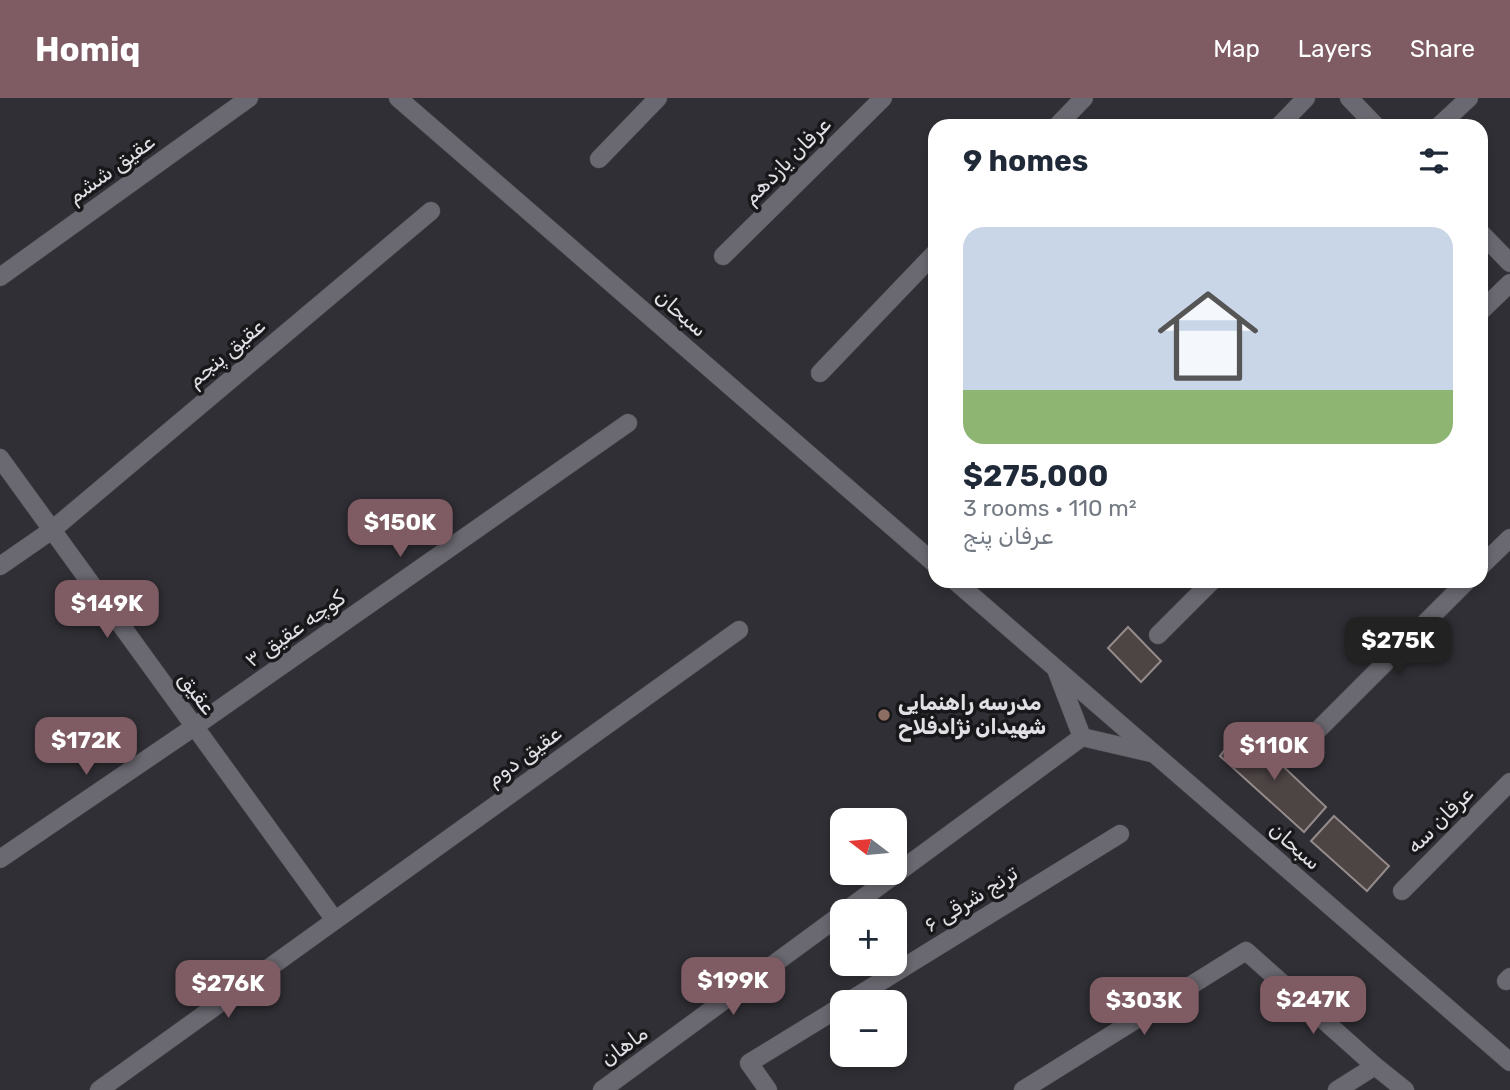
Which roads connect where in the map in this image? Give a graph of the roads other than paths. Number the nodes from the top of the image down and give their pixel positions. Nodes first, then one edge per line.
1 (248, 98) edge
2 (398, 98) edge
3 (658, 98) edge
4 (883, 98) edge
5 (1084, 98) edge
6 (1306, 98) edge
7 (1349, 98) edge
8 (1469, 98) edge
9 (1064, 119) edge
10 (1286, 119) edge
11 (1369, 119) edge
12 (1446, 119) edge
13 (599, 159) dead end
14 (431, 211) dead end
15 (1488, 240) edge
16 (723, 256) dead end
17 (928, 260) edge
18 (1510, 263) edge
19 (0, 277) edge
20 (1510, 283) edge
21 (1488, 304) edge
22 (820, 373) dead end
23 (628, 423) dead end
24 (0, 458) edge
25 (52, 530) junction
26 (1510, 538) edge
27 (928, 558) edge
28 (1488, 559) edge
29 (0, 566) edge
30 (963, 588) edge
31 (1205, 588) edge
32 (1459, 588) edge
33 (739, 630) dead end
34 (1158, 635) dead end
35 (1056, 669) junction
36 (194, 727) junction
37 (1082, 737) junction
38 (1303, 745) dead end
39 (1153, 753) junction
40 (1510, 782) edge
41 (1120, 834) dead end
42 (0, 859) edge
43 (1402, 891) dead end
44 (862, 899) edge
45 (334, 919) junction
46 (830, 923) edge
47 (867, 990) edge
48 (830, 1013) edge
49 (1510, 1062) edge
50 (1376, 1066) junction
51 (99, 1090) edge
52 (602, 1090) edge
53 (768, 1090) edge
54 (1023, 1090) edge
55 (1337, 1090) edge
56 (1405, 1090) edge

1 - 19 street, عقیق ششم
2 - 27 street, سبحان
3 - 13 street
4 - 16 street, عرفان یازدهم
5 - 9 street
6 - 10 street
7 - 11 street
8 - 12 street
14 - 25 street, عقیق پنجم
15 - 18 street
17 - 22 street
20 - 21 street
23 - 36 street, کوچه عقیق ۳
24 - 25 street, عقیق
25 - 29 street, عقیق پنجم
25 - 36 street, عقیق
26 - 28 street
30 - 35 street, سبحان
31 - 34 street
32 - 38 street
33 - 45 street, عقیق دوم
35 - 37 street
35 - 39 street, سبحان
36 - 42 street, کوچه عقیق ۳
36 - 45 street, عقیق
37 - 39 street
37 - 44 street, ماهان
39 - 49 street, سبحان
40 - 43 street, عرفان سه
41 - 47 street, ترنج شرقی ۶
45 - 51 street, عقیق دوم
46 - 52 street, ماهان
48 - 53 street
50 - 54 street
50 - 55 street
50 - 56 street

